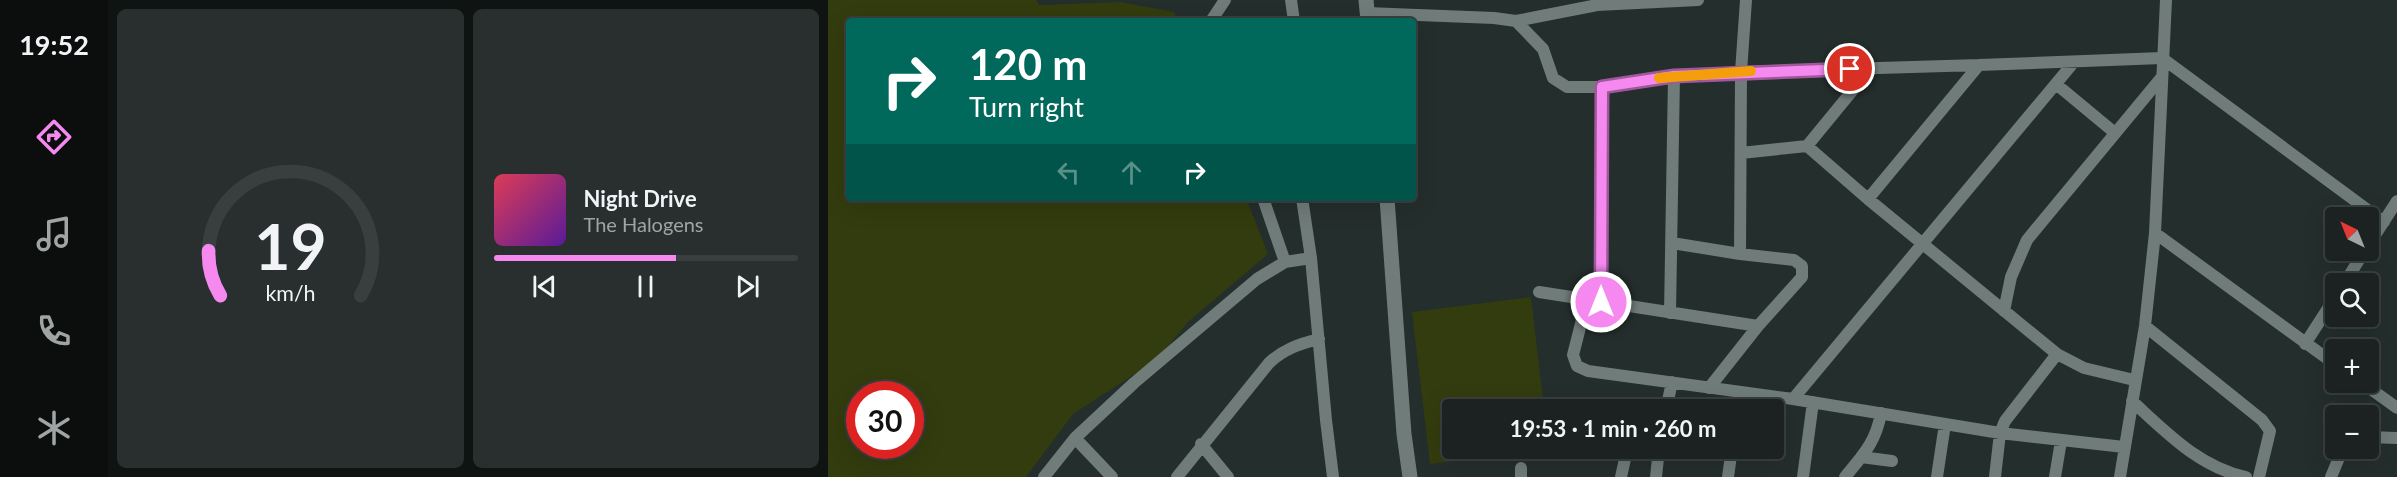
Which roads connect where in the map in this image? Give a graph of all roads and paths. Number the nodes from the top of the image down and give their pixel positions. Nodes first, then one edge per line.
1 (1225, 0) edge
2 (1291, 0) edge
3 (1698, 0) edge
4 (1746, 0) edge
5 (2166, 0) edge
6 (1367, 11) edge
7 (1213, 18) edge
8 (1293, 18) edge
9 (1516, 21) junction
10 (2162, 58) junction
11 (2074, 62) junction
12 (1979, 66) junction
13 (1871, 68) junction
14 (1742, 72) junction
15 (1674, 76) junction
16 (2161, 78) junction
17 (2056, 84) junction
18 (1602, 87) junction
19 (2115, 133) junction
20 (1808, 146) junction
21 (1741, 153) junction
22 (1868, 199) junction
23 (1264, 201) edge
24 (1302, 201) edge
25 (1387, 201) edge
26 (2397, 201) edge
27 (2384, 222) junction
28 (2379, 230) edge
29 (2155, 232) junction
30 (1672, 243) junction
31 (1923, 245) junction
32 (1740, 254) junction
33 (1311, 258) junction
34 (1285, 262) junction
35 (1539, 292) dead end
36 (1587, 300) junction
37 (1601, 302) junction
38 (2004, 311) junction
39 (1670, 313) junction
40 (2325, 313) edge
41 (1758, 326) junction
42 (2145, 326) junction
43 (1319, 339) junction
44 (2305, 344) junction
45 (2057, 354) junction
46 (2325, 358) edge
47 (2134, 380) junction
48 (1672, 382) junction
49 (1709, 388) junction
50 (1739, 392) junction
51 (2376, 393) edge
52 (1668, 399) edge
53 (1738, 399) edge
54 (1793, 399) junction
55 (2132, 400) junction
56 (1813, 402) junction
57 (2397, 408) edge
58 (1881, 413) junction
59 (1945, 424) junction
60 (2000, 433) junction
61 (2379, 437) edge
62 (1075, 438) junction
63 (2397, 438) edge
64 (2061, 441) junction
65 (1201, 444) junction
66 (2124, 447) junction
67 (1861, 457) junction
68 (1625, 459) edge
69 (1658, 459) edge
70 (1730, 459) edge
71 (2338, 459) edge
72 (1892, 461) dead end
73 (1044, 477) edge
74 (1112, 477) edge
75 (1176, 477) edge
76 (1228, 477) edge
77 (1333, 477) edge
78 (1410, 477) edge
79 (1621, 477) edge
80 (1656, 477) edge
81 (1728, 477) edge
82 (1803, 477) edge
83 (1845, 477) edge
84 (1937, 477) edge
85 (1995, 477) edge
86 (2055, 477) edge
87 (2120, 477) edge
88 (2246, 477) edge
89 (2259, 477) edge
90 (2331, 477) edge

1 - 7 street
2 - 8 street
3 - 9 street
4 - 14 street
5 - 10 street
6 - 9 street
9 - 18 street
10 - 11 street
10 - 16 street
10 - 27 street
11 - 12 street
11 - 17 street
12 - 13 street
12 - 22 street
13 - 14 street
13 - 20 street
14 - 15 street
14 - 21 street
15 - 18 street
15 - 30 street
16 - 19 street
16 - 29 street
17 - 19 street
17 - 31 street
18 - 37 street
19 - 38 street
20 - 21 street
20 - 22 street
21 - 32 street
22 - 31 street
23 - 34 street
24 - 33 street
25 - 78 street
26 - 27 street
27 - 28 street
29 - 42 street
29 - 44 street
30 - 32 street
30 - 39 street
31 - 38 street
31 - 54 street
32 - 41 street
33 - 34 street
33 - 43 street
34 - 62 street
35 - 36 street
36 - 37 street
36 - 48 street
37 - 39 street
38 - 45 street
39 - 41 street
40 - 44 street
41 - 49 street
42 - 47 street
42 - 89 street
43 - 65 street
43 - 77 street
44 - 46 street
45 - 47 street
45 - 60 street
47 - 55 street
48 - 49 street
48 - 52 street
49 - 50 street
50 - 53 street
50 - 54 street
51 - 57 street
54 - 56 street
55 - 66 street
55 - 88 street
56 - 58 street
56 - 82 street
58 - 59 street
58 - 67 street
59 - 60 street
59 - 84 street
60 - 64 street
60 - 85 street
61 - 63 street
62 - 73 street
62 - 74 street
64 - 66 street
64 - 86 street
65 - 75 street
65 - 76 street
66 - 87 street
67 - 72 street
67 - 83 street
68 - 79 street
69 - 80 street
70 - 81 street
71 - 90 street

